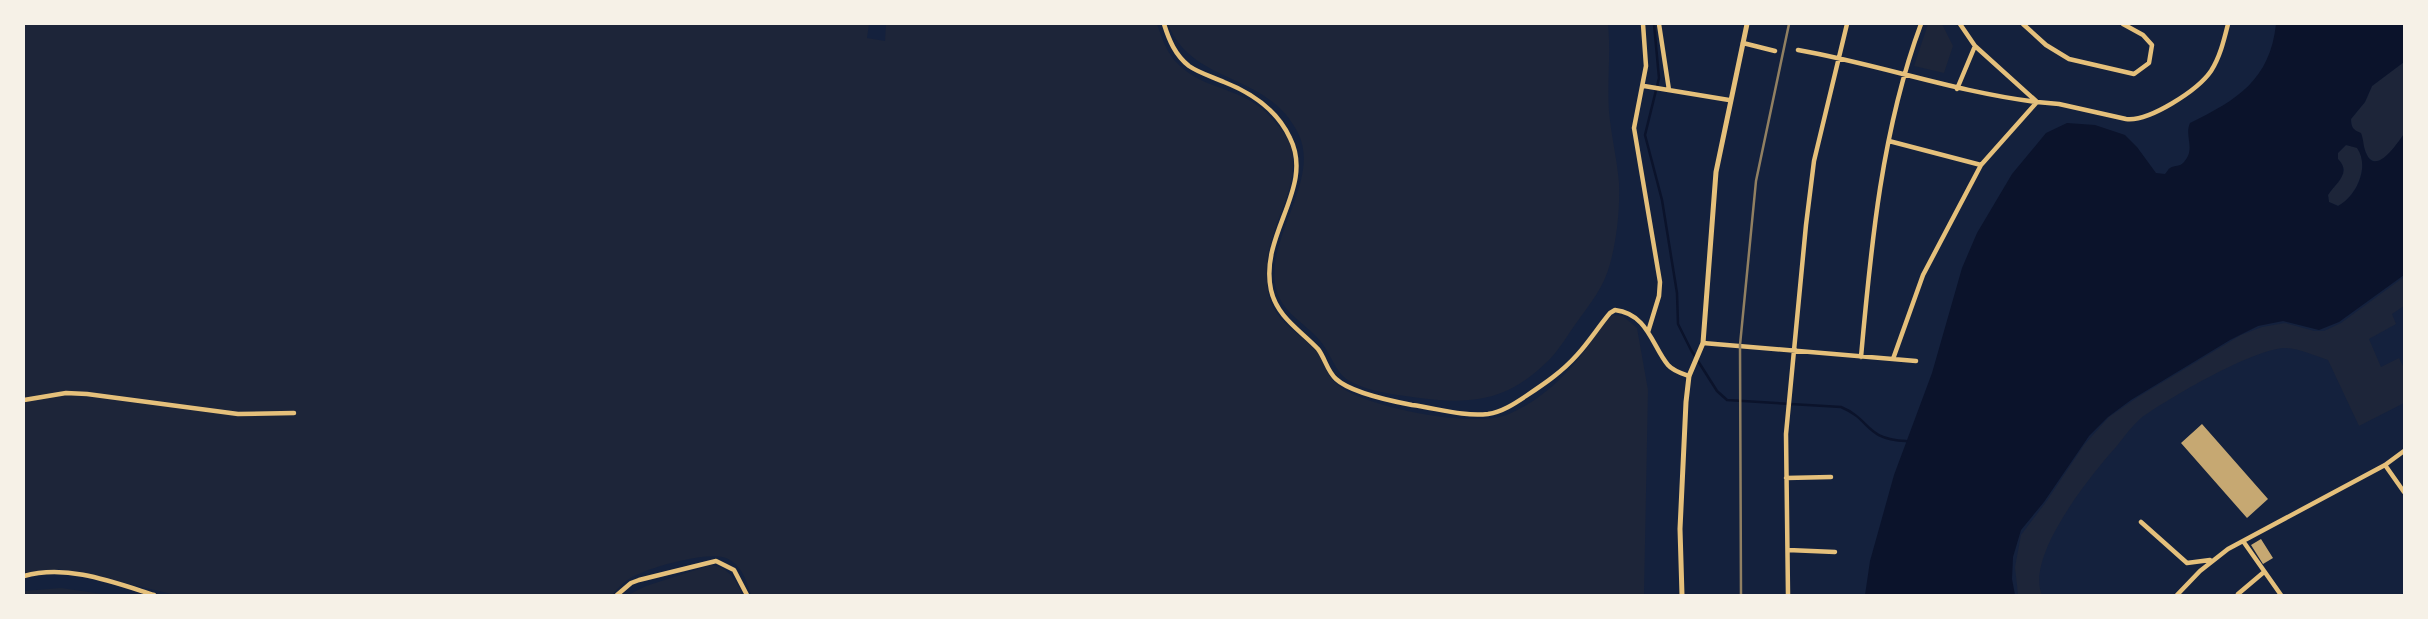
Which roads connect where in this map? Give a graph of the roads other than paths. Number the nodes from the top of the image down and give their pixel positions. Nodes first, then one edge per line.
1 (1164, 24) edge
2 (1643, 24) edge
3 (1659, 24) edge
4 (1747, 24) edge
5 (1847, 24) edge
6 (1921, 24) edge
7 (1960, 24) edge
8 (2023, 24) edge
9 (2122, 24) edge
10 (2228, 24) edge
11 (1743, 43) junction
12 (1975, 46) junction
13 (1798, 50) dead end
14 (1775, 51) dead end
15 (1840, 58) junction
16 (1904, 76) junction
17 (1646, 86) junction
18 (1956, 88) junction
19 (1669, 90) junction
20 (1729, 100) junction
21 (2037, 102) junction
22 (1890, 141) junction
23 (1981, 165) junction
24 (1648, 332) junction
25 (1702, 344) junction
26 (1794, 350) junction
27 (1861, 357) junction
28 (1893, 359) junction
29 (1916, 361) dead end
30 (1690, 374) junction
31 (24, 400) edge
32 (294, 413) dead end
33 (2404, 451) edge
34 (2385, 465) junction
35 (1831, 476) dead end
36 (1786, 478) junction
37 (2404, 492) edge
38 (2141, 522) dead end
39 (2243, 541) junction
40 (1788, 550) junction
41 (1835, 552) dead end
42 (2218, 556) junction
43 (2264, 572) junction
44 (24, 576) edge
45 (2238, 594) edge
46 (154, 595) edge
47 (617, 595) edge
48 (747, 595) edge
49 (1682, 595) edge
50 (1788, 595) edge
51 (2177, 595) edge
52 (2281, 595) edge

1 - 24 street
2 - 17 street
3 - 19 street
4 - 11 street
5 - 15 street
6 - 16 street
7 - 12 street
8 - 9 street
10 - 21 street
11 - 14 street
11 - 20 street
12 - 18 street
12 - 21 street
13 - 15 street
15 - 16 street
15 - 26 street
16 - 18 street
16 - 22 street
17 - 19 street
17 - 24 street
18 - 21 street
19 - 20 street
20 - 25 street
21 - 23 street
22 - 23 street
22 - 27 street
23 - 28 street
24 - 30 street
25 - 26 street
25 - 30 street
26 - 27 street
26 - 36 street
27 - 28 street
28 - 29 street
30 - 49 street
31 - 32 street
33 - 34 street
34 - 37 street
34 - 39 street
35 - 36 street
36 - 40 street
38 - 42 street
39 - 42 street
39 - 43 street
40 - 41 street
40 - 50 street
42 - 51 street
43 - 45 street
43 - 52 street
44 - 46 street
47 - 48 street

